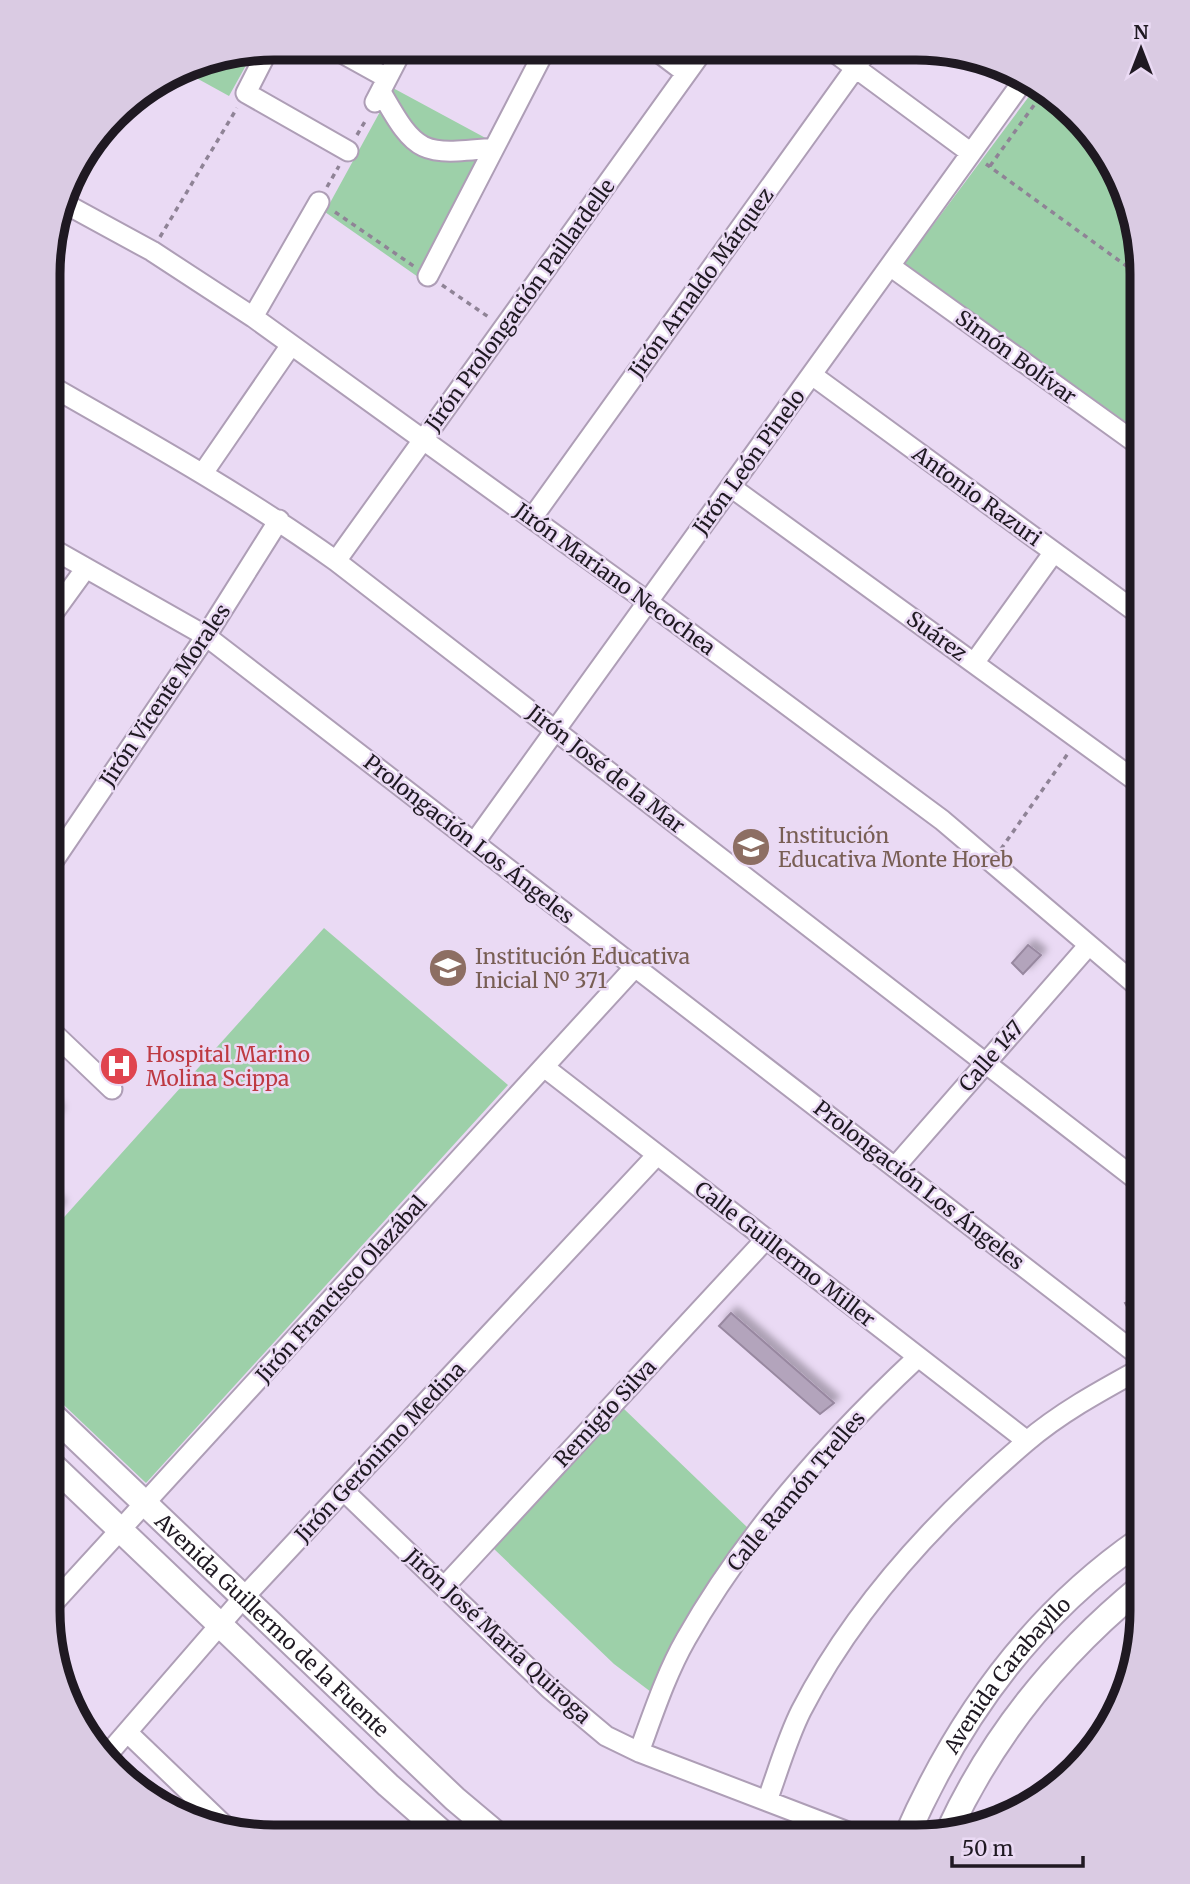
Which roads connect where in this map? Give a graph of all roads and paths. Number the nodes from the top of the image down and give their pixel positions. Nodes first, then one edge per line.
1 (263, 60) edge
2 (345, 60) edge
3 (397, 60) edge
4 (540, 60) edge
5 (669, 60) edge
6 (695, 60) edge
7 (845, 60) edge
8 (861, 60) edge
9 (856, 68) junction
10 (686, 73) junction
11 (1019, 86) edge
12 (380, 92) junction
13 (246, 93) junction
14 (1039, 99) edge
15 (494, 148) junction
16 (348, 150) dead end
17 (971, 153) junction
18 (319, 202) joint
19 (70, 207) edge
20 (152, 251) junction
21 (890, 266) junction
22 (1130, 268) edge
23 (428, 276) junction
24 (253, 317) junction
25 (504, 327) junction
26 (292, 345) junction
27 (811, 375) junction
28 (60, 391) edge
29 (1130, 434) edge
30 (423, 439) junction
31 (203, 473) junction
32 (731, 487) junction
33 (533, 518) junction
34 (279, 520) junction
35 (1054, 552) junction
36 (60, 553) edge
37 (336, 561) junction
38 (86, 568) junction
39 (648, 602) junction
40 (60, 605) edge
41 (1130, 608) edge
42 (206, 636) junction
43 (974, 663) junction
44 (555, 730) junction
45 (1078, 739) junction
46 (1130, 777) edge
47 (474, 843) junction
48 (60, 851) edge
49 (992, 862) junction
50 (1088, 946) junction
51 (635, 967) junction
52 (1130, 980) edge
53 (60, 1039) edge
54 (985, 1063) junction
55 (544, 1067) junction
56 (112, 1089) dead end
57 (657, 1155) junction
58 (895, 1167) junction
59 (1130, 1175) edge
60 (766, 1239) junction
61 (1130, 1349) edge
62 (918, 1357) junction
63 (1130, 1375) edge
64 (60, 1422) edge
65 (1027, 1441) junction
66 (60, 1472) edge
67 (344, 1491) junction
68 (146, 1503) junction
69 (123, 1530) junction
70 (1130, 1549) edge
71 (444, 1587) junction
72 (1130, 1596) edge
73 (60, 1597) edge
74 (244, 1597) junction
75 (220, 1623) junction
76 (128, 1733) junction
77 (112, 1750) edge
78 (639, 1752) junction
79 (767, 1801) junction
80 (214, 1816) edge
81 (952, 1821) edge
82 (425, 1825) edge
83 (486, 1825) edge
84 (830, 1825) edge
85 (911, 1825) edge

1 - 13 street
2 - 12 street
3 - 12 street
4 - 15 street
5 - 10 street
6 - 10 street, Jirón Prolongación Paillardelle
7 - 9 street
8 - 9 street, Jirón Arnaldo Márquez
9 - 17 street
9 - 33 street, Jirón Arnaldo Márquez
10 - 25 street, Jirón Prolongación Paillardelle
11 - 17 street, Jirón León Pinelo
12 - 15 street
13 - 16 street
13 - 20 path
14 - 22 path
15 - 23 street
17 - 21 street, Jirón León Pinelo
18 - 23 path
18 - 24 street
19 - 20 street, Jirón Mariano Necochea
20 - 24 street, Jirón Mariano Necochea
21 - 27 street, Jirón León Pinelo
21 - 29 street, Simón Bolívar
23 - 25 path
24 - 26 street, Jirón Mariano Necochea
25 - 30 street, Jirón Prolongación Paillardelle
26 - 30 street, Jirón Mariano Necochea
26 - 31 street
27 - 32 street, Jirón León Pinelo
27 - 35 street, Antonio Razuri
28 - 31 street, Jirón José de la Mar
30 - 33 street, Jirón Mariano Necochea
30 - 37 street, Jirón Prolongación Paillardelle
31 - 34 street, Jirón José de la Mar
32 - 39 street, Jirón León Pinelo
32 - 43 street, Suárez
33 - 39 street, Jirón Mariano Necochea
34 - 37 street, Jirón José de la Mar
34 - 42 street, Jirón Vicente Morales
35 - 41 street, Antonio Razuri
35 - 43 street
36 - 38 street, Prolongación Los Ángeles
37 - 44 street, Jirón José de la Mar
38 - 40 street
38 - 42 street, Prolongación Los Ángeles
39 - 44 street, Jirón León Pinelo
39 - 49 street, Jirón Mariano Necochea
42 - 47 street, Prolongación Los Ángeles
42 - 48 street, Jirón Vicente Morales
43 - 45 street, Suárez
44 - 47 street, Jirón León Pinelo
44 - 54 street, Jirón José de la Mar
45 - 46 street, Suárez
45 - 49 path
47 - 51 street, Prolongación Los Ángeles
49 - 50 street, Jirón Mariano Necochea
50 - 52 street, Jirón Mariano Necochea
50 - 54 street, Calle 147
51 - 55 street, Jirón Francisco Olazábal
51 - 58 street, Prolongación Los Ángeles
53 - 56 street
54 - 58 street, Calle 147
54 - 59 street, Jirón José de la Mar
55 - 57 street, Calle Guillermo Miller
55 - 68 street, Jirón Francisco Olazábal
57 - 60 street, Calle Guillermo Miller
57 - 67 street, Jirón Gerónimo Medina
58 - 61 street, Prolongación Los Ángeles
60 - 62 street, Calle Guillermo Miller
60 - 71 street, Remigio Silva
62 - 65 street, Calle Guillermo Miller
62 - 78 street, Calle Ramón Trelles
63 - 65 street
64 - 68 main road, Avenida Guillermo de la Fuente
65 - 79 street
66 - 69 main road, Avenida Guillermo de la Fuente
67 - 71 street, Jirón José María Quiroga
67 - 74 street, Jirón Gerónimo Medina
68 - 69 street, Jirón Francisco Olazábal
68 - 74 main road, Avenida Guillermo de la Fuente
69 - 73 street, Jirón Francisco Olazábal
69 - 75 main road, Avenida Guillermo de la Fuente
70 - 85 main road, Avenida Carabayllo
71 - 78 street, Jirón José María Quiroga
72 - 81 main road, Avenida Carabayllo
74 - 75 street, Jirón Gerónimo Medina
74 - 83 main road, Avenida Guillermo de la Fuente
75 - 76 street, Jirón Gerónimo Medina
75 - 82 main road, Avenida Guillermo de la Fuente
76 - 77 street, Jirón Gerónimo Medina
76 - 80 street
78 - 79 street, Jirón José María Quiroga
79 - 84 street, Jirón José María Quiroga

